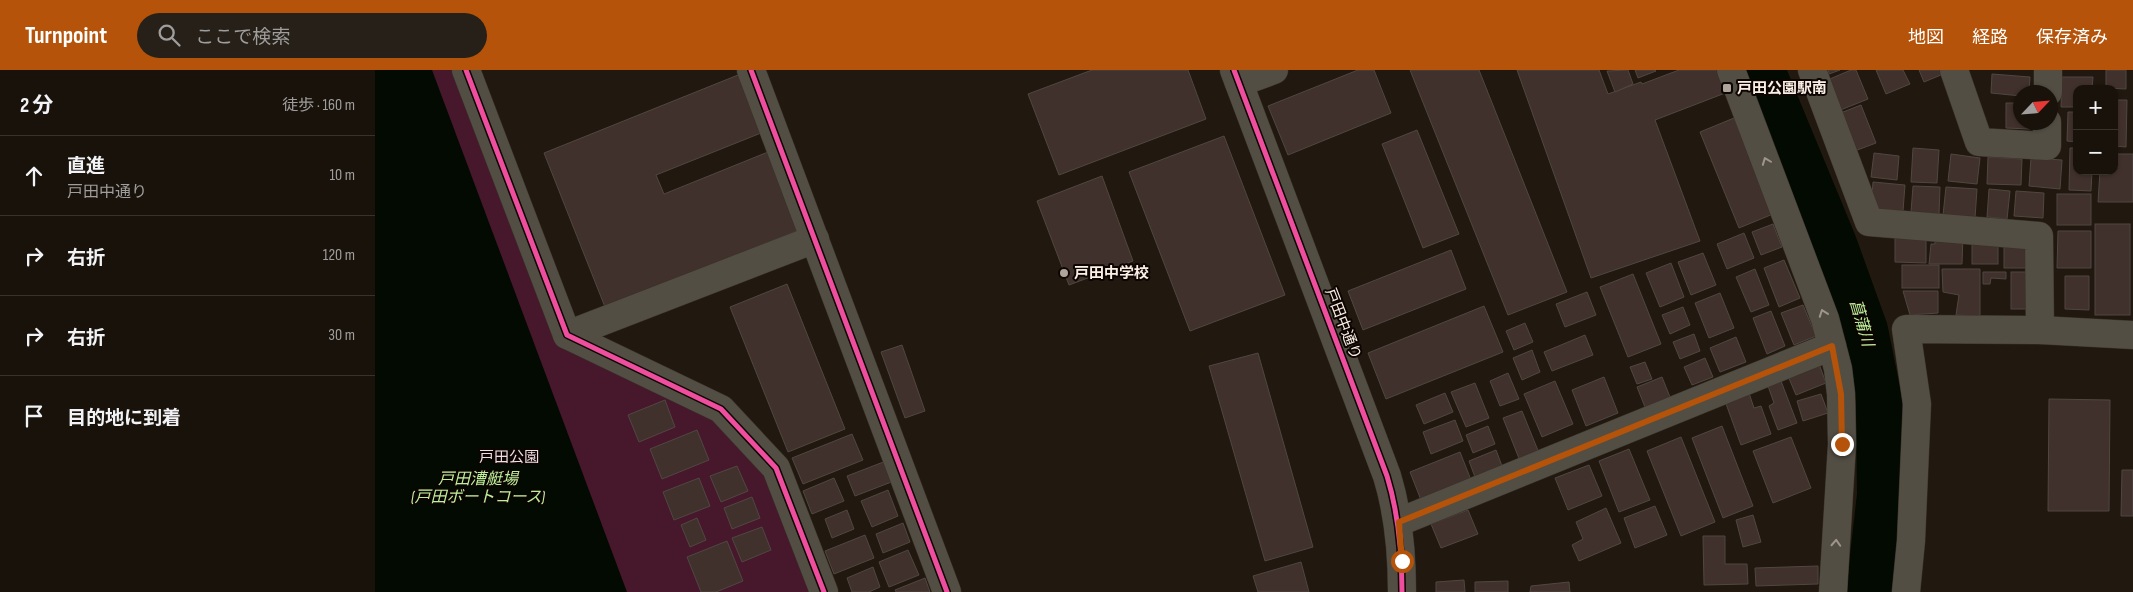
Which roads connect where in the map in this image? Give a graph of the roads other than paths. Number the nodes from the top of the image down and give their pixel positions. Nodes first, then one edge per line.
1 (466, 70) edge
2 (751, 70) edge
3 (1274, 70) edge
4 (1731, 70) edge
5 (1811, 70) edge
6 (1954, 70) edge
7 (2048, 70) edge
8 (1237, 77) edge
9 (2048, 85) edge
10 (2047, 130) edge
11 (815, 239) junction
12 (2040, 330) junction
13 (567, 335) junction
14 (2133, 335) edge
15 (1832, 346) junction
16 (1399, 522) junction
17 (824, 592) edge
18 (947, 592) edge
19 (1402, 592) edge
20 (1833, 592) edge
21 (1906, 592) edge

1 - 13 street
2 - 11 street
3 - 8 street
15 -> 4 street
5 - 12 street
6 - 10 street
7 - 9 street
8 - 16 street, 戸田中通り
11 - 13 street
11 - 18 street
12 - 14 street
12 - 21 street
13 - 17 street
15 - 16 street
20 -> 15 street
16 - 19 street, 戸田中通り

